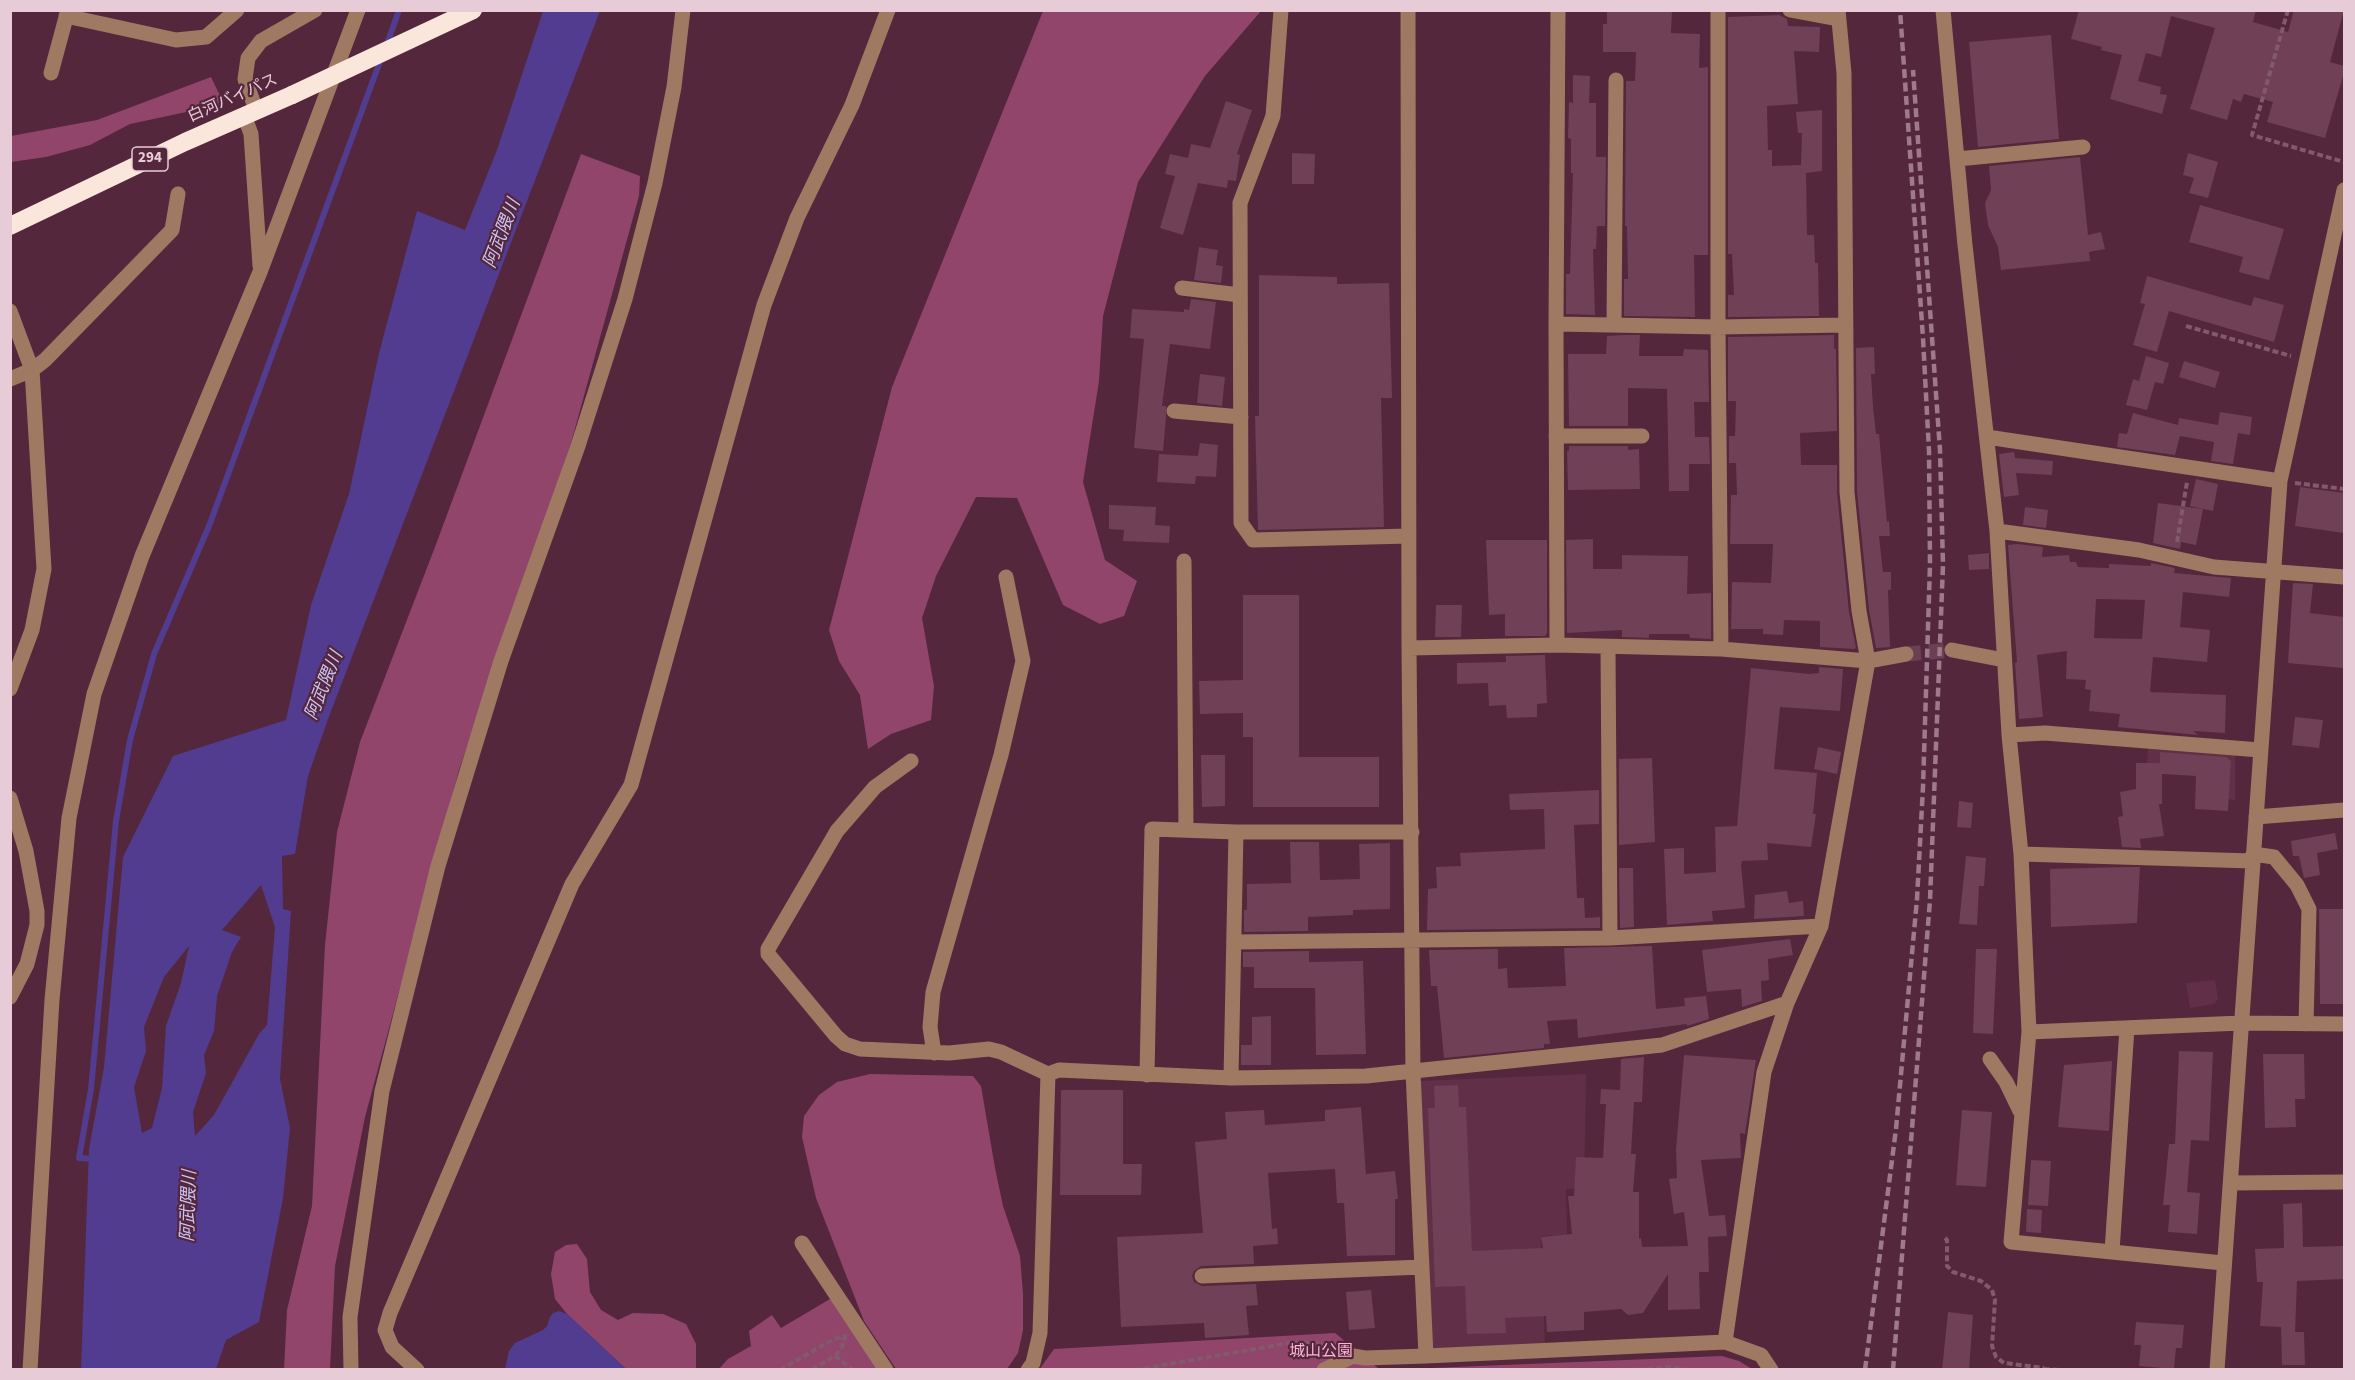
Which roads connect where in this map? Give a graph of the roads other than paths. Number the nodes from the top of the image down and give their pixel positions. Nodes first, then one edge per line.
1 (237, 10) edge
2 (315, 10) edge
3 (358, 10) edge
4 (472, 10) edge
5 (683, 10) edge
6 (888, 10) edge
7 (1281, 10) edge
8 (1408, 10) edge
9 (1558, 10) edge
10 (1718, 10) edge
11 (1790, 10) edge
12 (1943, 10) edge
13 (67, 13) edge
14 (1838, 15) edge
15 (51, 73) dead end
16 (1616, 80) dead end
17 (250, 112) junction
18 (2083, 147) dead end
19 (1957, 159) junction
20 (2344, 190) edge
21 (178, 194) dead end
22 (10, 226) edge
23 (2339, 233) edge
24 (260, 272) junction
25 (1182, 288) dead end
26 (1240, 296) junction
27 (10, 311) edge
28 (1556, 324) junction
29 (1614, 325) junction
30 (1846, 325) junction
31 (1718, 327) junction
32 (32, 370) junction
33 (10, 379) edge
34 (1174, 411) dead end
35 (1241, 417) junction
36 (1556, 436) junction
37 (1642, 436) dead end
38 (1987, 437) junction
39 (2280, 482) junction
40 (1997, 531) junction
41 (1409, 536) junction
42 (1184, 561) dead end
43 (2273, 570) junction
44 (2344, 577) edge
45 (1006, 578) dead end
46 (1557, 645) junction
47 (1409, 648) junction
48 (1608, 648) junction
49 (1721, 649) junction
50 (1952, 650) tunnel mouth
51 (1906, 654) tunnel mouth
52 (2004, 660) junction
53 (1868, 661) junction
54 (10, 689) edge
55 (2009, 735) junction
56 (2260, 750) junction
57 (911, 761) dead end
58 (10, 798) edge
59 (2344, 810) edge
60 (2256, 817) junction
61 (1186, 830) junction
62 (1236, 832) junction
63 (1412, 832) junction
64 (2021, 854) junction
65 (2253, 857) junction
66 (1821, 926) junction
67 (1610, 938) junction
68 (1411, 941) junction
69 (1234, 942) junction
70 (10, 997) edge
71 (1787, 1003) junction
72 (2241, 1023) junction
73 (2306, 1024) junction
74 (2344, 1024) edge
75 (2127, 1028) junction
76 (2029, 1032) junction
77 (934, 1053) junction
78 (1990, 1059) dead end
79 (1413, 1072) junction
80 (1048, 1074) junction
81 (1147, 1074) junction
82 (1231, 1078) junction
83 (2021, 1113) junction
84 (2344, 1182) edge
85 (2231, 1184) junction
86 (802, 1243) dead end
87 (2112, 1251) junction
88 (2223, 1263) junction
89 (1422, 1267) junction
90 (1202, 1276) dead end
91 (1725, 1342) junction
92 (1426, 1356) junction
93 (30, 1370) edge
94 (351, 1370) edge
95 (417, 1370) edge
96 (886, 1370) edge
97 (1028, 1370) edge
98 (1324, 1370) edge
99 (1771, 1370) edge
100 (2217, 1370) edge

1 - 13 street
2 - 17 street
3 - 24 street
4 - 17 highway, 白河バイパス / 294, bridge
5 - 94 street
6 - 95 street
7 - 26 street
8 - 41 street
9 - 28 street
10 - 31 street
11 - 14 street
12 - 19 street
13 - 15 street
14 - 30 street
16 - 29 street
17 - 22 highway, 白河バイパス / 294
17 - 24 street
18 - 19 street
19 - 38 street
20 - 23 street
21 - 32 street
23 - 39 street
24 - 93 street
25 - 26 street
26 - 35 street
27 - 32 street
28 - 29 street
28 - 36 street
29 - 31 street
30 - 31 street
30 - 53 street
31 - 49 street
32 - 33 street
32 - 54 street
34 - 35 street
35 - 41 street
36 - 37 street
36 - 46 street
38 - 39 street
38 - 40 street
39 - 43 street
40 - 43 street
40 - 52 street
41 - 47 street
42 - 61 street
43 - 44 street
43 - 56 street
45 - 77 street
46 - 47 street
46 - 48 street
47 - 63 street
48 - 49 street
48 - 67 street
49 - 53 street
50 - 52 street
51 - 53 street
52 - 55 street
53 - 66 street
55 - 56 street
55 - 64 street
56 - 60 street
57 - 77 street
58 - 70 street
59 - 60 street
60 - 65 street
61 - 62 street
61 - 81 street
62 - 63 street
62 - 69 street
63 - 68 street
64 - 65 street
64 - 76 street
65 - 72 street
65 - 73 street
66 - 67 street
66 - 71 street
67 - 68 street
68 - 69 street
68 - 79 street
69 - 82 street
71 - 79 street
71 - 91 street
72 - 73 street
72 - 75 street
72 - 85 street
73 - 74 street
75 - 76 street
75 - 87 street
76 - 83 street
77 - 80 street
78 - 83 street
79 - 82 street
79 - 89 street
80 - 81 street
80 - 97 street
81 - 82 street
83 - 87 street
84 - 85 street
85 - 88 street
86 - 96 street
87 - 88 street
88 - 100 street
89 - 90 street
89 - 92 street
91 - 92 street
91 - 99 street
92 - 98 street

